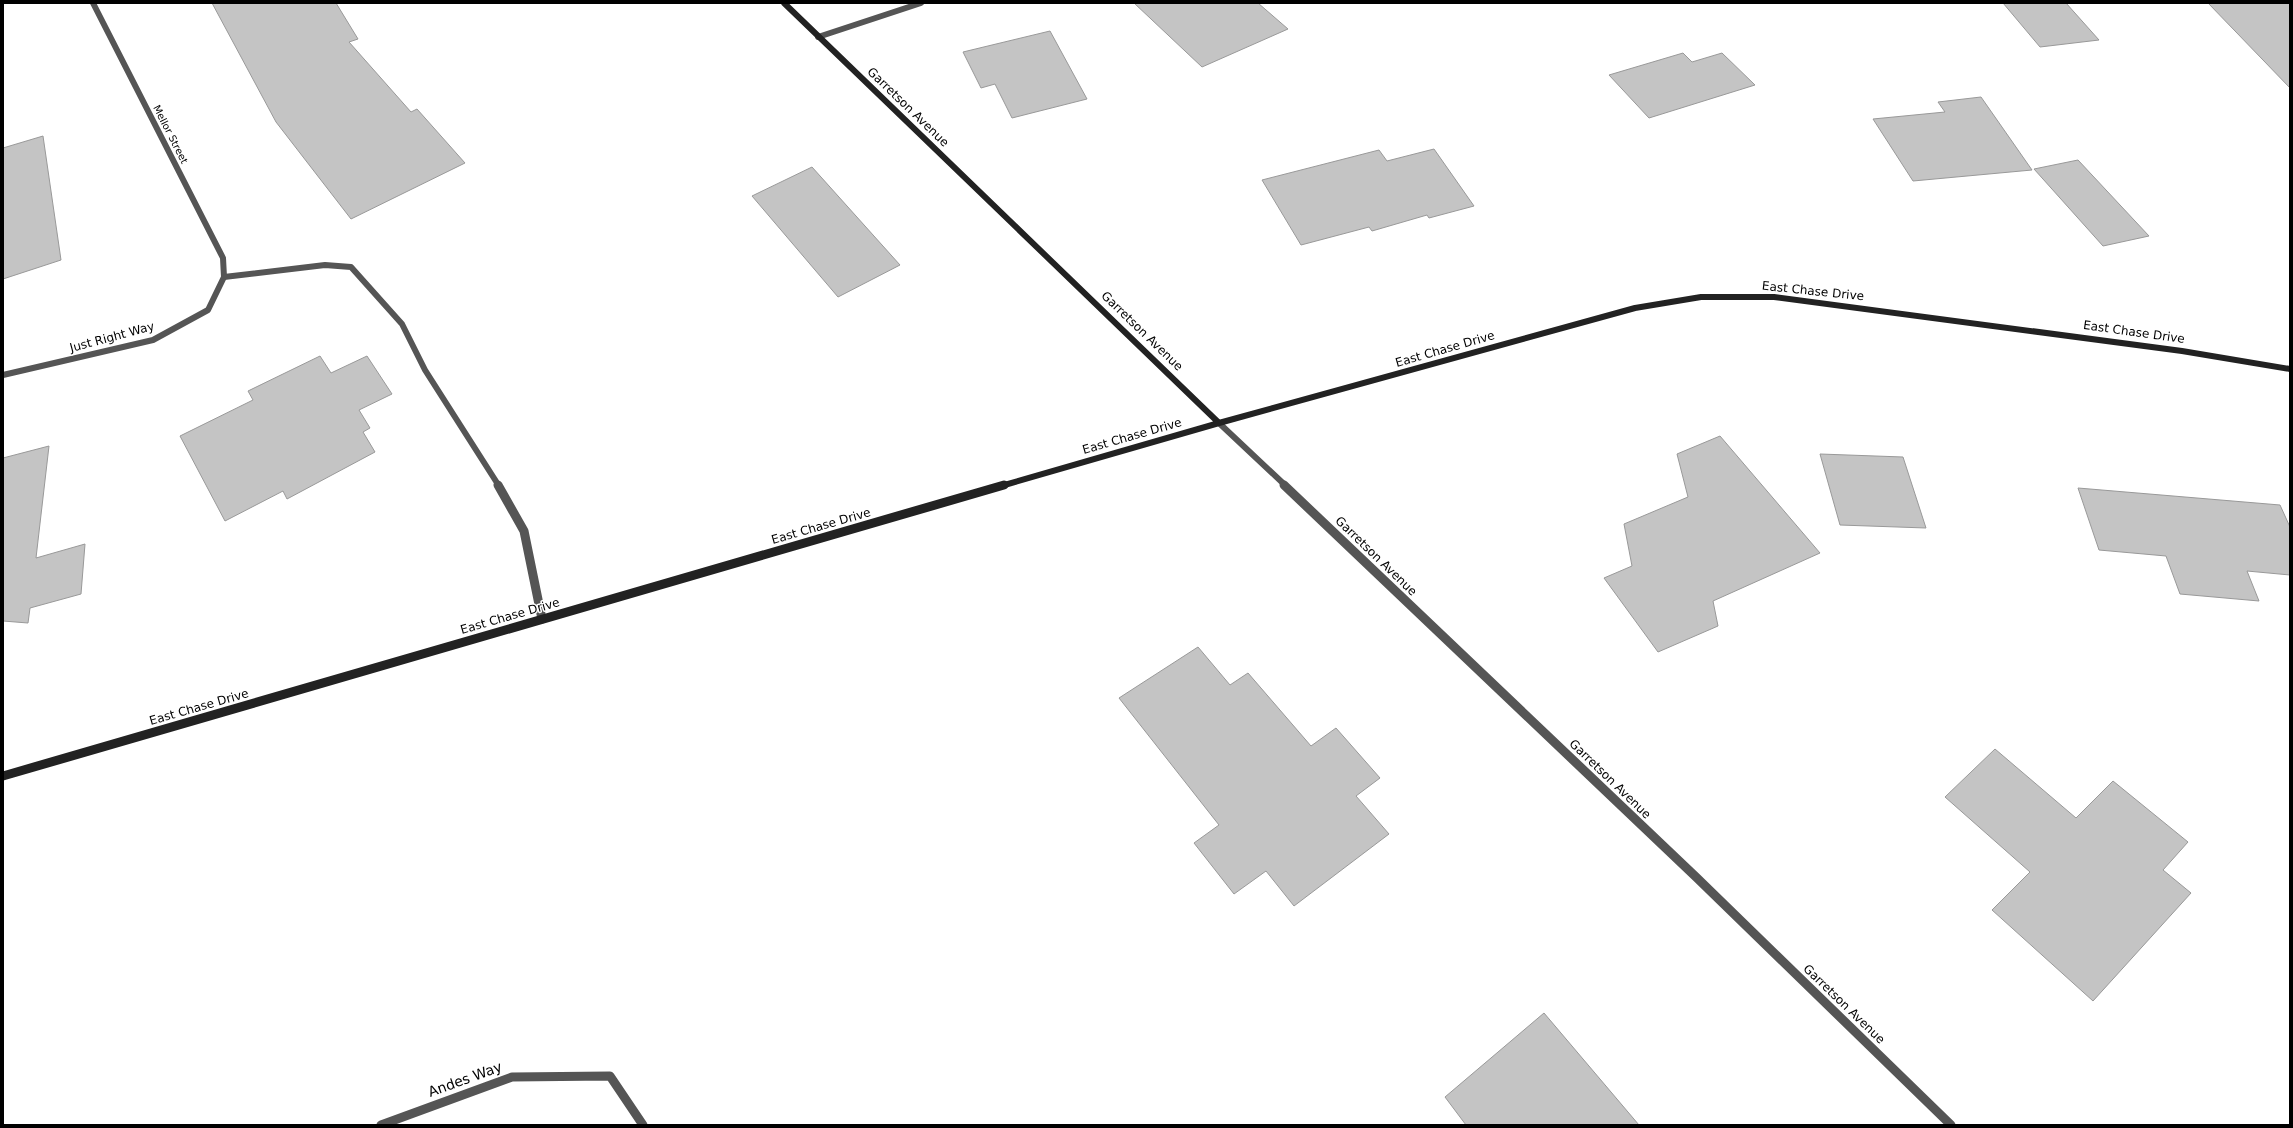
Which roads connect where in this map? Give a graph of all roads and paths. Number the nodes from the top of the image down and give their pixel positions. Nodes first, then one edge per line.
1 (93, 3) edge
2 (784, 3) edge
3 (920, 3) edge
4 (818, 37) junction
5 (224, 277) junction
6 (2290, 369) edge
7 (3, 375) edge
8 (1219, 423) junction
9 (542, 619) junction
10 (3, 776) edge
11 (381, 1125) edge
12 (643, 1125) edge
13 (1951, 1125) edge

1 - 5 street, Mellor Street
2 - 4 street, Garretson Avenue
3 - 4 street
4 - 8 street, Garretson Avenue
5 - 7 street, Just Right Way
5 - 9 street
6 - 8 street, East Chase Drive
8 - 9 street, East Chase Drive
8 - 13 street, Garretson Avenue
9 - 10 street, East Chase Drive
11 - 12 street, Andes Way

